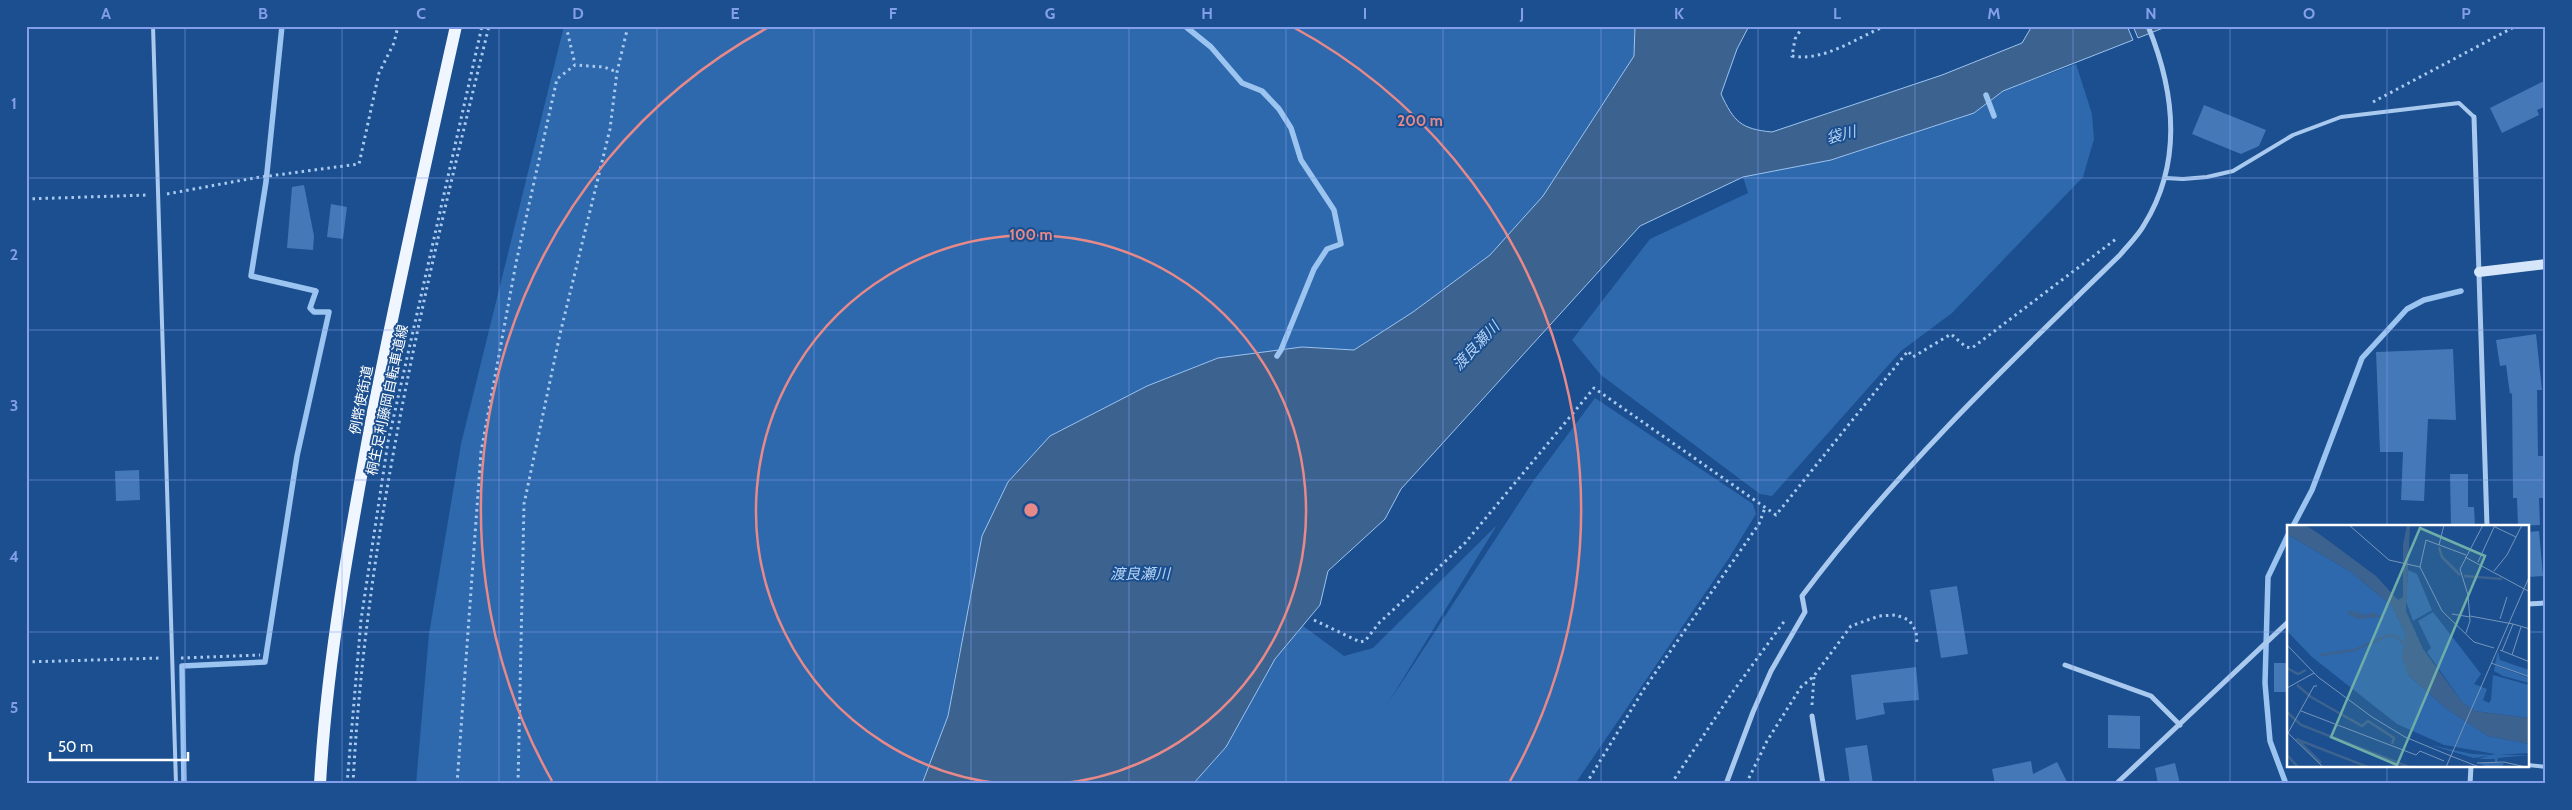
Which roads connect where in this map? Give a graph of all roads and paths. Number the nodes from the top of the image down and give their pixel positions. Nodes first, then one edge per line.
1 (153, 26) edge
2 (398, 26) edge
3 (456, 26) edge
4 (482, 26) edge
5 (488, 26) edge
6 (566, 26) edge
7 (628, 26) edge
8 (1803, 26) edge
9 (1885, 26) edge
10 (2148, 26) edge
11 (2516, 26) edge
12 (575, 65) junction
13 (617, 72) junction
14 (2371, 102) dead end
15 (2474, 117) joint
16 (2165, 178) junction
17 (160, 195) junction
18 (26, 199) edge
19 (2143, 226) junction
20 (2546, 264) edge
21 (2479, 272) junction
22 (1765, 508) junction
23 (2487, 525) edge
24 (1802, 596) junction
25 (2530, 604) edge
26 (2546, 604) edge
27 (1314, 620) dead end
28 (2287, 623) edge
29 (1917, 644) dead end
30 (260, 655) dead end
31 (172, 658) junction
32 (26, 662) edge
33 (2065, 665) dead end
34 (1814, 676) junction
35 (1812, 716) joint
36 (2180, 725) junction
37 (2530, 765) edge
38 (2546, 766) edge
39 (2472, 768) edge
40 (176, 784) edge
41 (320, 784) edge
42 (347, 784) edge
43 (353, 784) edge
44 (457, 784) edge
45 (518, 784) edge
46 (1586, 784) edge
47 (1671, 784) edge
48 (1726, 784) edge
49 (1746, 784) edge
50 (1823, 784) edge
51 (2116, 784) edge
52 (2470, 784) edge

1 - 17 lane
2 - 17 path
3 - 41 main road, 例幣使街道
4 - 42 path, 桐生足利藤岡自転車道線
5 - 43 path
6 - 12 path
7 - 13 path
8 - 9 path
10 - 16 street
11 - 14 path
12 - 13 path
12 - 44 path
13 - 45 path
15 - 16 lane
15 - 21 street
16 - 19 street
17 - 18 path
17 - 31 lane
19 - 22 path
19 - 24 street
20 - 21 street
21 - 23 street
22 - 27 path
22 - 46 path
24 - 47 path
24 - 48 street
25 - 26 street
28 - 36 street
29 - 34 path
30 - 31 path
31 - 32 path
31 - 40 lane
33 - 36 street
34 - 35 path
34 - 49 path
35 - 50 street
36 - 51 street
37 - 38 lane
39 - 52 street

